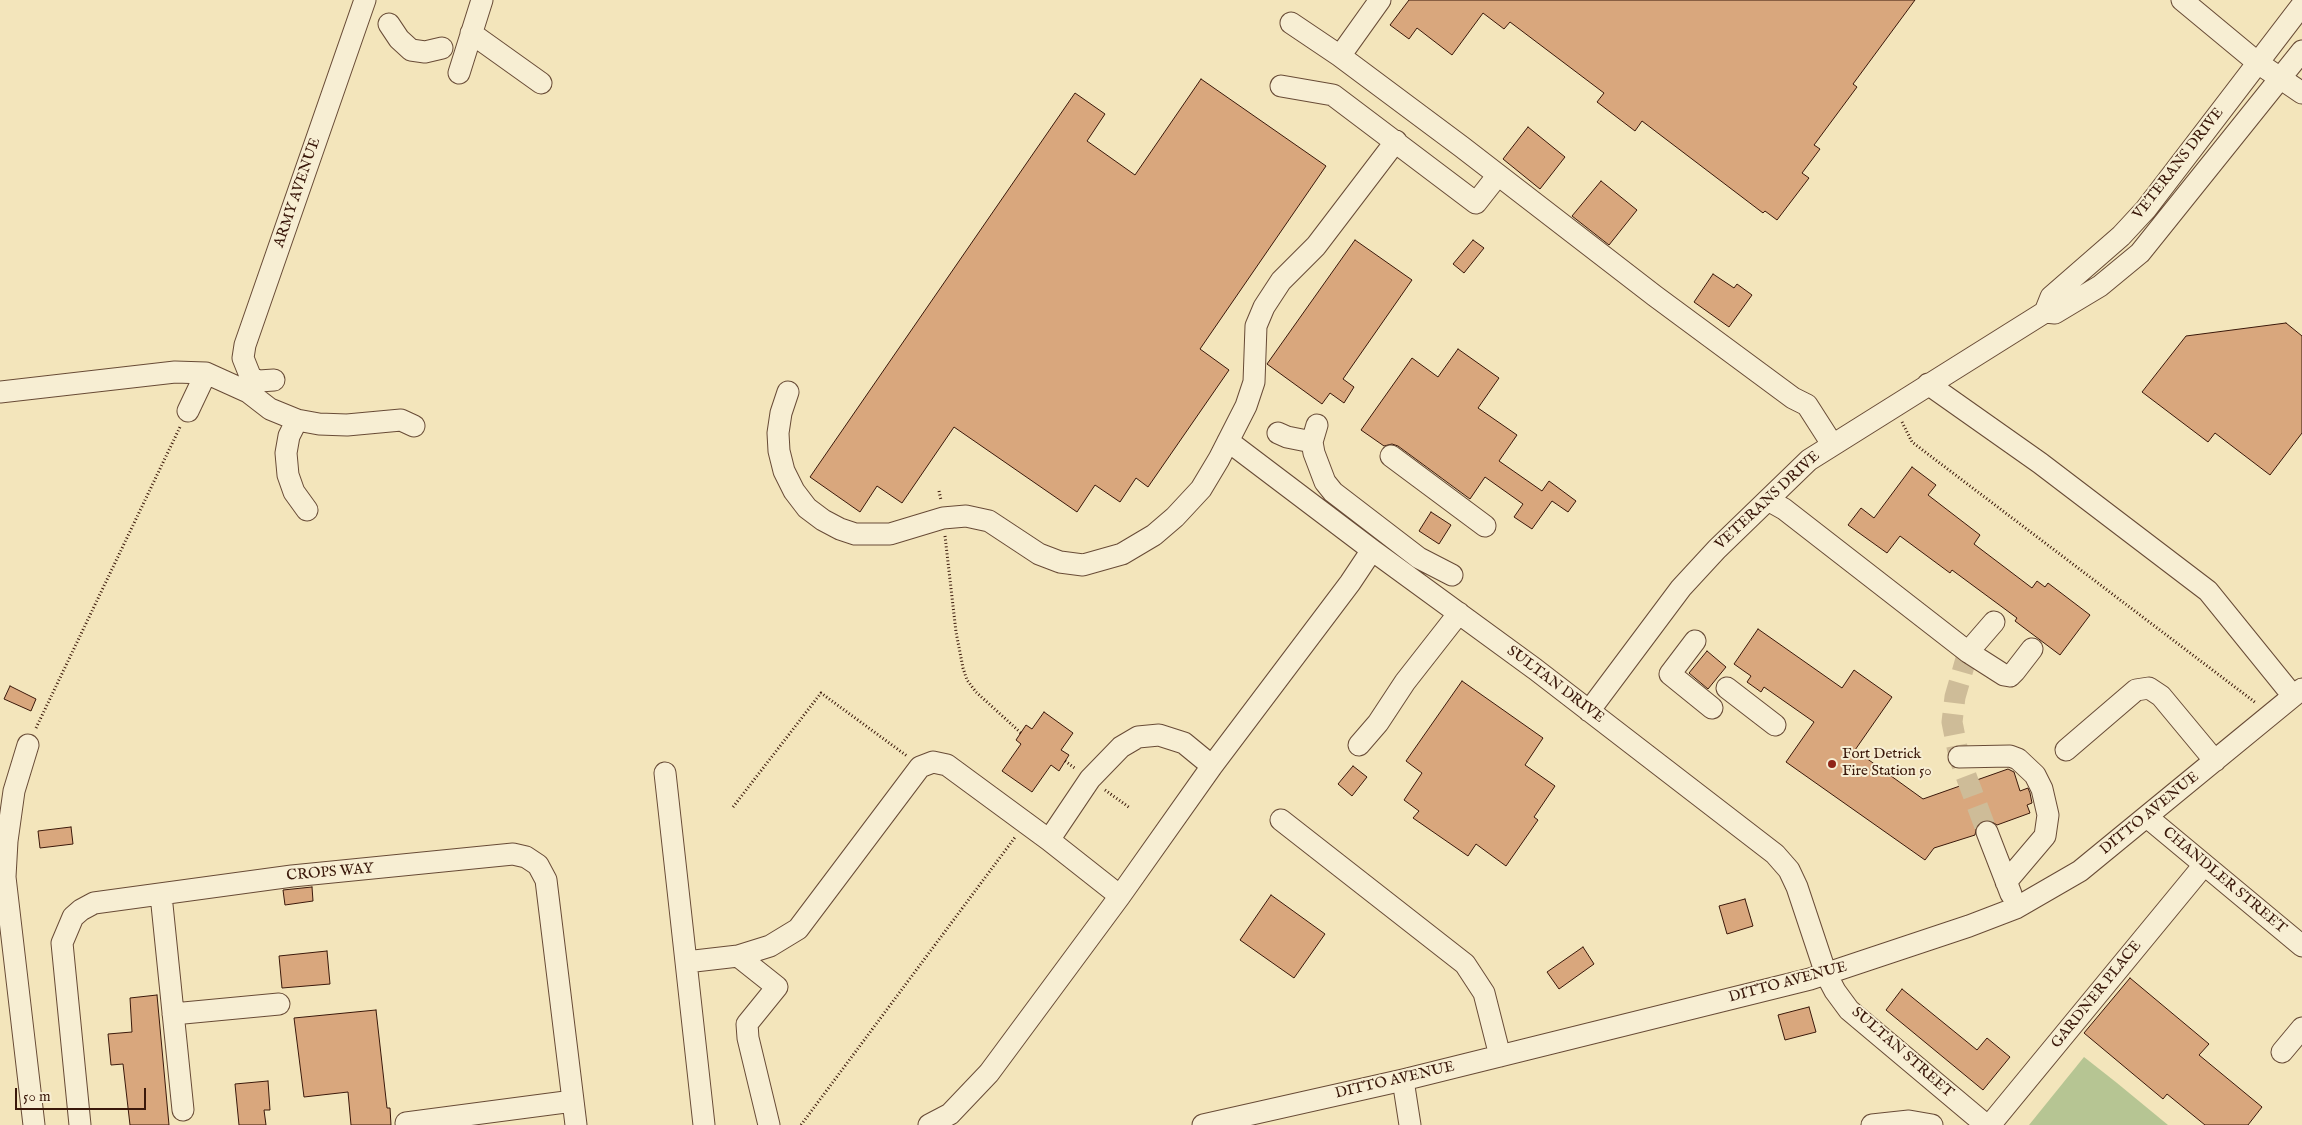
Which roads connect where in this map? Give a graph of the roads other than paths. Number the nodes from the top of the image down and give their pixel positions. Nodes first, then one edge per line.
1 (366, 0) edge
2 (482, 0) edge
3 (1380, 0) edge
4 (2182, 0) edge
5 (2302, 5) edge
6 (1291, 23) dead end
7 (389, 24) dead end
8 (471, 33) junction
9 (442, 48) dead end
10 (2302, 51) edge
11 (1340, 56) junction
12 (2258, 63) junction
13 (459, 73) dead end
14 (2280, 77) junction
15 (541, 83) dead end
16 (1281, 86) dead end
17 (2302, 93) edge
18 (1396, 141) junction
19 (1498, 175) junction
20 (2045, 312) junction
21 (206, 373) junction
22 (266, 380) dead end
23 (1928, 384) junction
24 (0, 392) edge
25 (788, 392) dead end
26 (188, 411) road end
27 (297, 420) junction
28 (414, 426) dead end
29 (1278, 433) dead end
30 (1228, 441) junction
31 (1832, 444) junction
32 (1391, 456) dead end
33 (1768, 500) junction
34 (307, 510) dead end
35 (1485, 526) dead end
36 (1372, 550) junction
37 (1452, 575) dead end
38 (1459, 613) junction
39 (1994, 622) dead end
40 (1695, 642) dead end
41 (2032, 649) dead end
42 (1968, 652) junction
43 (1727, 688) dead end
44 (2298, 693) edge
45 (1712, 708) dead end
46 (1589, 711) junction
47 (1775, 725) dead end
48 (28, 745) road end
49 (1359, 746) dead end
50 (2066, 750) dead end
51 (1959, 758) dead end
52 (2215, 761) junction
53 (1212, 766) junction
54 (665, 773) dead end
55 (2146, 817) junction
56 (1280, 820) dead end
57 (1987, 832) tunnel mouth
58 (1049, 840) junction
59 (2204, 865) junction
60 (2006, 882) junction
61 (161, 895) junction
62 (1120, 896) junction
63 (2016, 908) junction
64 (2302, 946) edge
65 (738, 956) junction
66 (686, 962) junction
67 (1826, 974) junction
68 (279, 1004) dead end
69 (173, 1014) junction
70 (2302, 1028) edge
71 (2282, 1052) dead end
72 (1500, 1056) junction
73 (1403, 1080) junction
74 (1951, 1096) junction
75 (573, 1101) junction
76 (183, 1110) dead end
77 (406, 1123) dead end
78 (34, 1125) edge
79 (80, 1125) edge
80 (576, 1125) edge
81 (704, 1125) edge
82 (769, 1125) edge
83 (929, 1125) edge
84 (1203, 1125) edge
85 (1410, 1125) edge
86 (1872, 1125) edge
87 (1931, 1125) edge
88 (1988, 1125) edge

1 - 22 street, ARMY AVENUE
2 - 8 street
3 - 11 street
4 - 12 street
5 - 12 street, VETERANS DRIVE
6 - 11 street
7 - 9 street
8 - 13 street
8 - 15 street
10 - 14 street, VETERANS DRIVE
11 - 19 street
12 - 14 street
12 - 20 street, VETERANS DRIVE
14 - 17 street
14 - 20 street, VETERANS DRIVE
16 - 18 street
18 - 19 street
18 - 30 street
19 - 31 street
20 - 23 street, VETERANS DRIVE
21 - 24 street
21 - 26 street
21 - 27 street
23 - 31 street, VETERANS DRIVE
23 - 44 street
25 - 30 street
27 - 28 street
27 - 34 street
29 - 37 street
30 - 36 street, SULTAN DRIVE
31 - 33 street, VETERANS DRIVE
32 - 35 street
33 - 42 street
33 - 46 street, VETERANS DRIVE
36 - 38 street, SULTAN DRIVE
36 - 53 street
38 - 46 street, SULTAN DRIVE
38 - 49 street
39 - 42 street
40 - 45 street
41 - 42 street
43 - 47 street
44 - 52 street, DITTO AVENUE
46 - 67 street, SULTAN DRIVE
48 - 78 street
50 - 52 street
51 - 60 street
52 - 55 street, DITTO AVENUE
53 - 58 street
53 - 62 street
54 - 66 street
55 - 59 street, CHANDLER STREET
55 - 63 street, DITTO AVENUE
56 - 72 street
57 - 60 street
58 - 62 street
58 - 65 street
59 - 64 street, CHANDLER STREET
59 - 88 street, GARDNER PLACE
60 - 63 street
61 - 69 street
61 - 75 street, CROPS WAY
61 - 79 street, CROPS WAY
62 - 83 street
63 - 67 street, DITTO AVENUE
65 - 66 street
65 - 82 street
66 - 81 street
67 - 72 street, DITTO AVENUE
67 - 74 street, SULTAN STREET
68 - 69 street
69 - 76 street
70 - 71 street
72 - 73 street, DITTO AVENUE
73 - 84 street, DITTO AVENUE
73 - 85 street
74 - 87 street
74 - 88 street, SULTAN STREET
75 - 77 street
75 - 80 street, CROPS WAY
86 - 87 street

